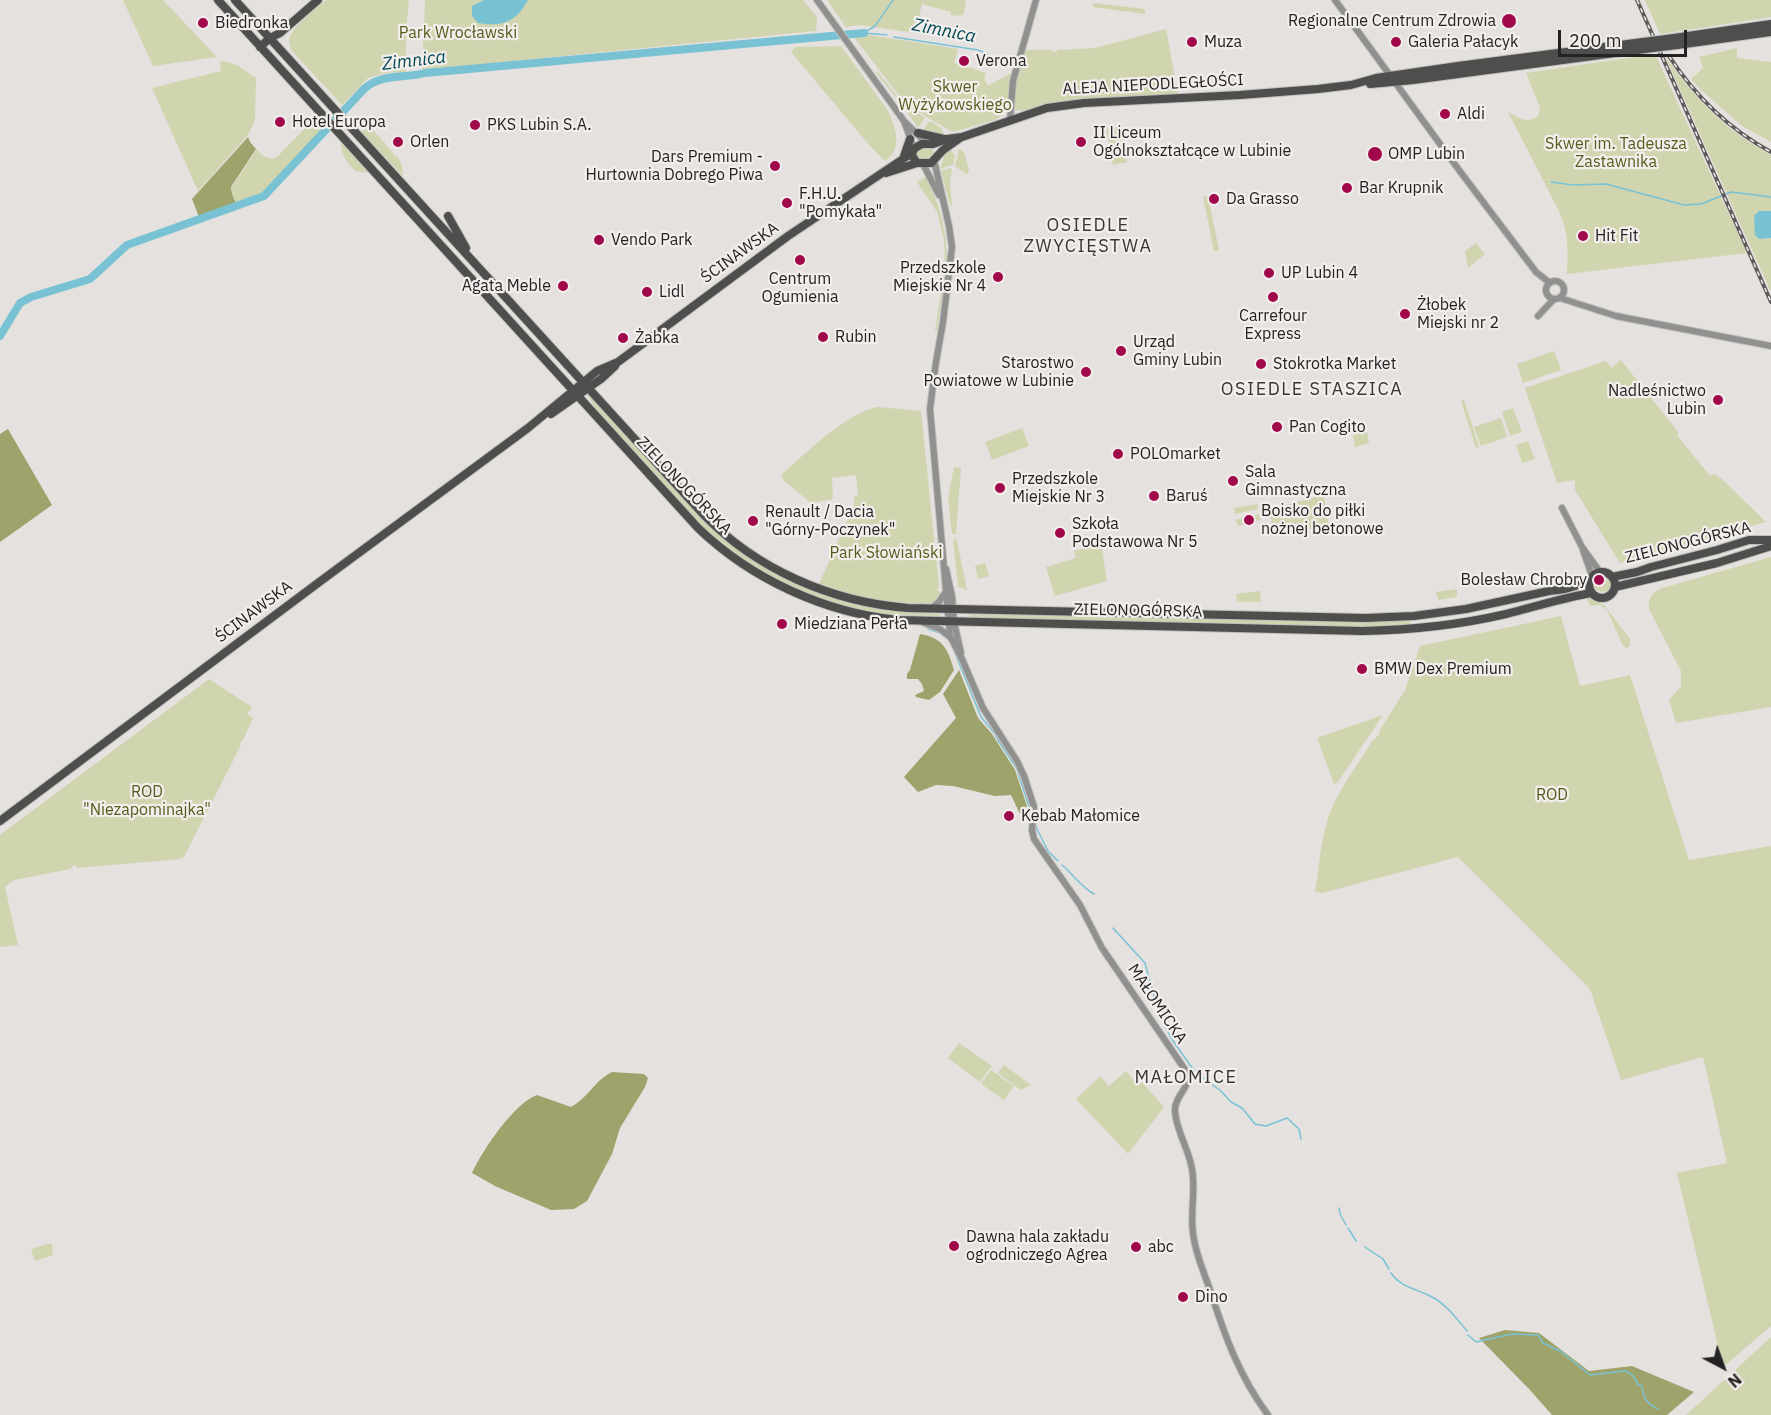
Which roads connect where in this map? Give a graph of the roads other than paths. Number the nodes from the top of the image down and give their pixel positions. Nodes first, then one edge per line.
1 (218, 0) edge
2 (235, 0) edge
3 (312, 0) edge
4 (318, 0) edge
5 (817, 0) edge
6 (1036, 0) edge
7 (1335, 0) edge
8 (1771, 24) edge
9 (1771, 32) edge
10 (270, 38) junction
11 (1676, 41) junction
12 (261, 46) junction
13 (1393, 79) junction
14 (1010, 120) junction
15 (914, 136) junction
16 (962, 137) junction
17 (947, 139) junction
18 (929, 144) junction
19 (914, 150) junction
20 (935, 158) junction
21 (902, 159) junction
22 (920, 164) junction
23 (882, 174) junction
24 (943, 201) junction
25 (448, 216) dead end
26 (474, 262) junction
27 (1548, 285) junction
28 (1557, 297) junction
29 (1539, 316) dead end
30 (1771, 346) edge
31 (571, 369) junction
32 (599, 375) junction
33 (563, 378) junction
34 (586, 385) junction
35 (576, 392) junction
36 (561, 404) junction
37 (605, 407) junction
38 (591, 408) junction
39 (1562, 508) dead end
40 (1771, 540) edge
41 (1771, 546) edge
42 (945, 565) junction
43 (1594, 577) junction
44 (1612, 577) junction
45 (1615, 587) junction
46 (945, 592) junction
47 (1591, 593) junction
48 (930, 609) junction
49 (950, 609) junction
50 (917, 621) junction
51 (951, 622) junction
52 (951, 638) junction
53 (962, 659) junction
54 (0, 821) edge
55 (1268, 1415) edge

1 - 12 main road, ZIELONOGÓRSKA
2 - 10 main road, ZIELONOGÓRSKA
3 - 10 main road
4 - 10 main road
5 - 15 street
6 - 14 street
7 - 13 street
8 - 11 main road
9 - 11 main road
10 - 12 main road
10 - 26 main road, ZIELONOGÓRSKA
11 - 13 main road, ALEJA NIEPODLEGŁOŚCI, bridge
12 - 33 main road, ZIELONOGÓRSKA
13 - 14 main road, ALEJA NIEPODLEGŁOŚCI
13 - 27 street
14 - 16 main road, ALEJA NIEPODLEGŁOŚCI
15 - 17 main road
15 - 18 street
15 - 19 street
15 - 21 main road
16 - 17 main road, ALEJA NIEPODLEGŁOŚCI
16 - 20 main road, ALEJA NIEPODLEGŁOŚCI
17 - 18 main road, ALEJA NIEPODLEGŁOŚCI
18 - 19 main road, ALEJA NIEPODLEGŁOŚCI
18 - 20 main road
19 - 21 main road, ŚCINAWSKA
19 - 22 main road
20 - 22 main road, ALEJA NIEPODLEGŁOŚCI
20 - 24 street
21 - 23 main road, ŚCINAWSKA
22 - 23 main road, ŚCINAWSKA
22 - 24 street
23 - 32 main road, ŚCINAWSKA
24 - 42 street
25 - 26 main road
26 - 31 main road, ZIELONOGÓRSKA
27 - 28 street
27 - 28 street
28 - 29 street
28 - 30 street
31 - 32 main road
31 - 34 main road, ZIELONOGÓRSKA
32 - 34 main road, ŚCINAWSKA
32 - 37 main road
33 - 35 main road, ZIELONOGÓRSKA
33 - 36 main road
34 - 35 main road, ŚCINAWSKA
34 - 37 main road, ZIELONOGÓRSKA
35 - 36 main road, ŚCINAWSKA
35 - 38 main road, ZIELONOGÓRSKA
36 - 38 main road
36 - 54 main road, ŚCINAWSKA
37 - 48 main road, ZIELONOGÓRSKA
38 - 50 main road, ZIELONOGÓRSKA
39 - 43 street
40 - 44 main road, ZIELONOGÓRSKA
41 - 45 main road, ZIELONOGÓRSKA
42 - 46 street
42 - 49 street
43 - 44 main road
43 - 47 main road
43 - 49 main road, ZIELONOGÓRSKA
44 - 45 main road
45 - 47 main road
46 - 48 street
46 - 49 street
47 - 51 main road, ZIELONOGÓRSKA
48 - 49 main road, ZIELONOGÓRSKA
49 - 51 street
50 - 51 main road, ZIELONOGÓRSKA
50 - 52 street
51 - 52 street, MAŁOMICKA
51 - 53 street, MAŁOMICKA
52 - 53 street, MAŁOMICKA
53 - 55 street, MAŁOMICKA

